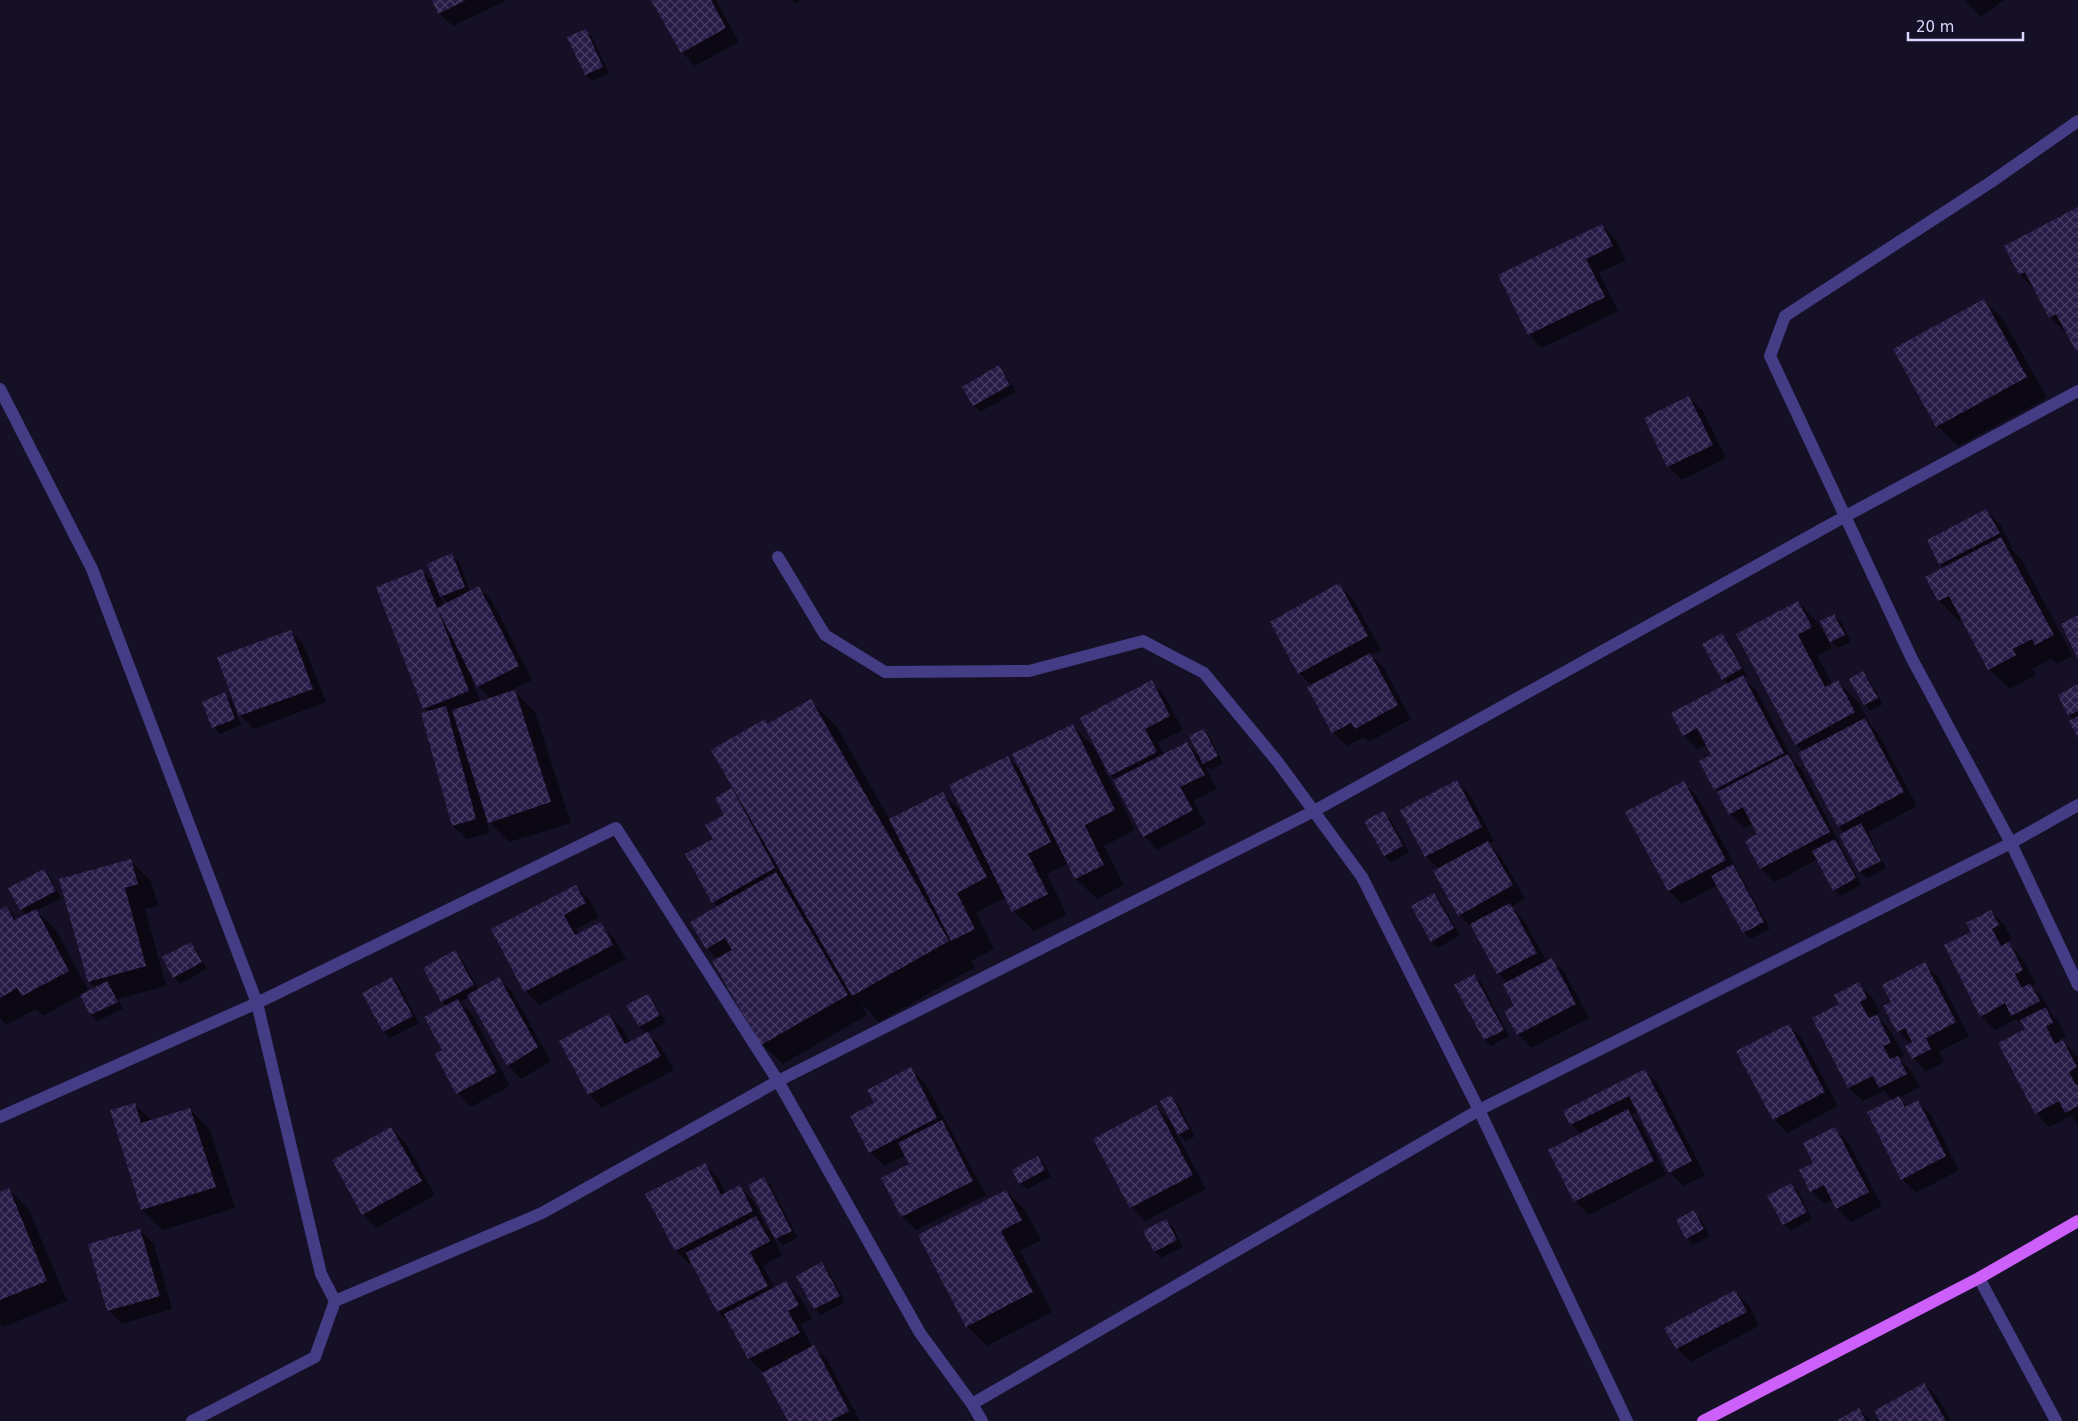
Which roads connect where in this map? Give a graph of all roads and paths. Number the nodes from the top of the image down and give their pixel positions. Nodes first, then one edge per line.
1 (2078, 121) edge
2 (0, 389) edge
3 (2078, 391) edge
4 (1844, 517) junction
5 (778, 557) dead end
6 (2078, 805) edge
7 (1314, 811) junction
8 (2011, 844) junction
9 (2078, 985) edge
10 (257, 1003) junction
11 (778, 1081) junction
12 (1479, 1110) junction
13 (0, 1117) edge
14 (2078, 1221) edge
15 (1979, 1278) junction
16 (335, 1301) junction
17 (972, 1404) junction
18 (192, 1421) edge
19 (982, 1421) edge
20 (1627, 1421) edge
21 (1703, 1421) edge
22 (2056, 1421) edge

1 - 4 street
2 - 10 street
3 - 4 street
4 - 7 street
4 - 8 street
5 - 7 street
6 - 8 street
7 - 11 street
7 - 12 street
8 - 9 street
8 - 12 street
10 - 11 street
10 - 13 street
10 - 16 street
11 - 16 street
11 - 17 street
12 - 17 street
12 - 20 street
14 - 15 main road
15 - 21 main road
15 - 22 street
16 - 18 street
17 - 19 street

